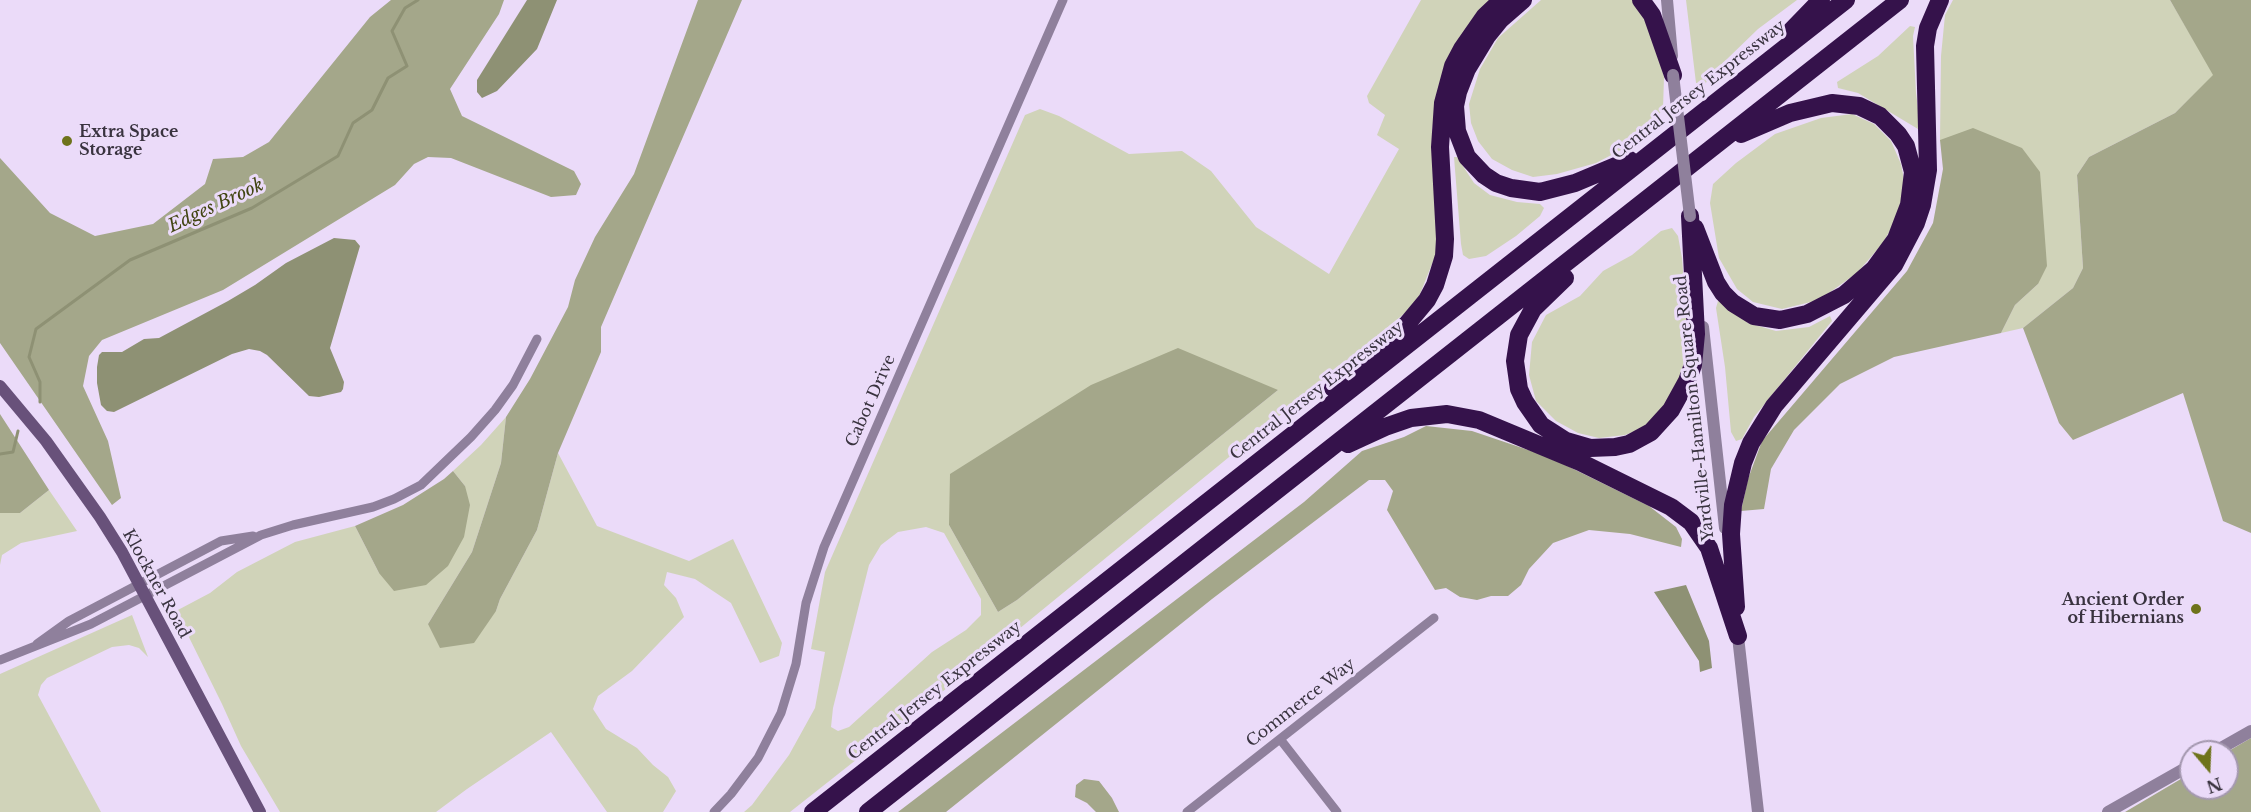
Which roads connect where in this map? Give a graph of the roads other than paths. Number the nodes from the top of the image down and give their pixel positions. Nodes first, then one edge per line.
1 (1063, 0) edge
2 (1502, 0) edge
3 (1523, 0) edge
4 (1641, 0) edge
5 (1667, 0) edge
6 (1821, 0) edge
7 (1846, 0) edge
8 (1900, 0) edge
9 (1940, 0) edge
10 (1673, 75) junction
11 (1740, 83) junction
12 (1676, 134) junction
13 (1717, 144) junction
14 (1664, 186) junction
15 (1690, 216) junction
16 (537, 339) dead end
17 (0, 386) edge
18 (1158, 540) junction
19 (1179, 567) junction
20 (142, 591) junction
21 (1434, 618) dead end
22 (1738, 633) junction
23 (30, 649) junction
24 (0, 660) edge
25 (2251, 731) edge
26 (1280, 739) junction
27 (2235, 740) edge
28 (2179, 772) edge
29 (260, 812) edge
30 (714, 812) edge
31 (813, 812) edge
32 (868, 812) edge
33 (1187, 812) edge
34 (1337, 812) edge
35 (1758, 812) edge
36 (2108, 812) edge

1 - 30 street, Cabot Drive
2 - 18 highway
3 - 12 highway
4 - 10 highway
5 - 10 street, Yardville-Hamilton Square Road
6 - 11 highway
7 - 11 highway, Central Jersey Expressway
8 - 13 highway
9 - 22 highway
10 - 15 street, Yardville-Hamilton Square Road, bridge
11 - 12 highway, Central Jersey Expressway
12 - 18 highway, Central Jersey Expressway
13 - 14 highway
13 - 15 highway
14 - 15 highway
14 - 19 highway
15 - 22 street, Yardville-Hamilton Square Road
16 - 20 street
17 - 20 main road, Klockner Road
18 - 31 highway, Central Jersey Expressway
19 - 22 highway
19 - 32 highway
20 - 23 street
20 - 23 street
20 - 29 main road, Klockner Road
21 - 26 street, Commerce Way
22 - 35 street, Yardville-Hamilton Square Road
23 - 24 street
25 - 27 street
26 - 33 street, Commerce Way
26 - 34 street
28 - 36 street

